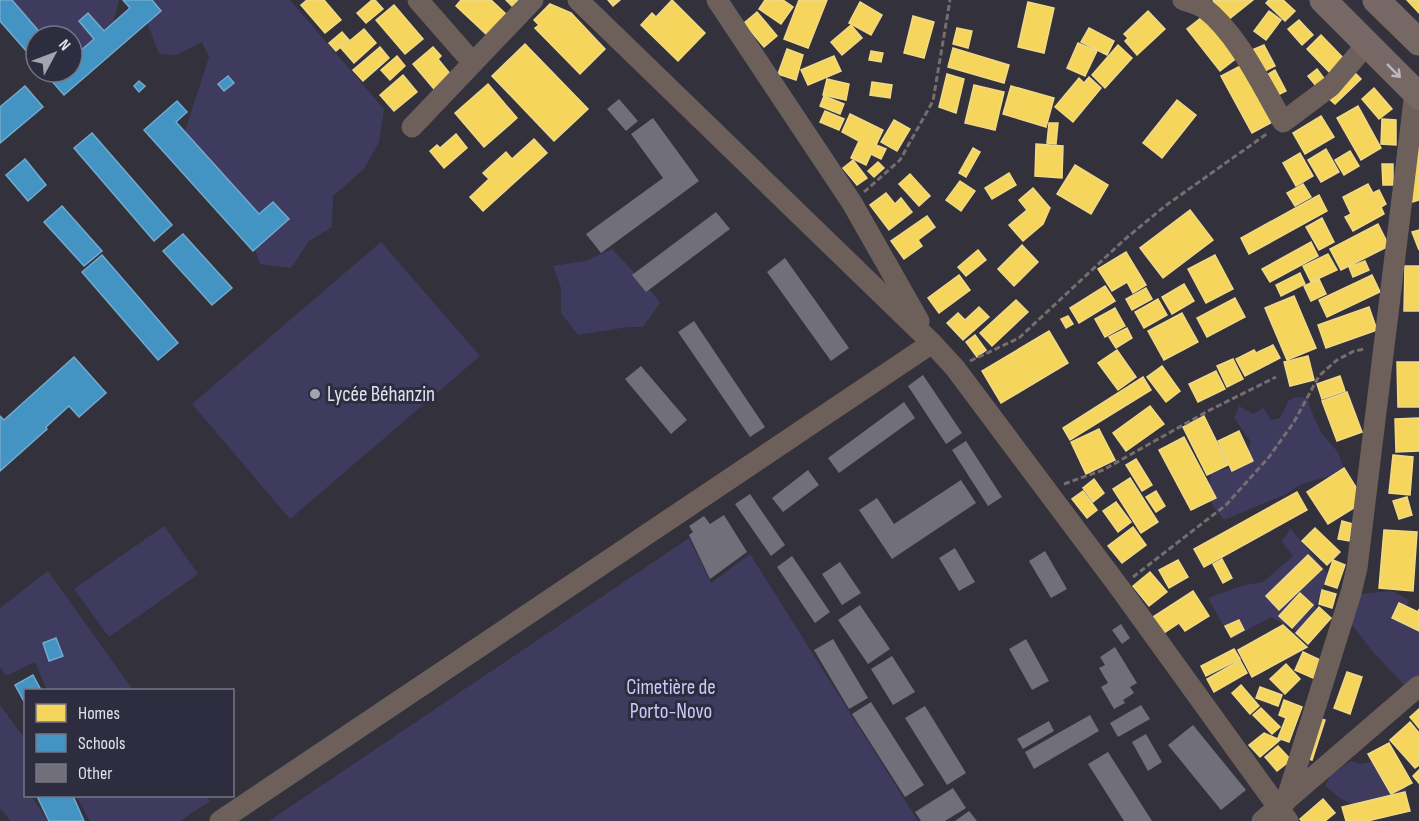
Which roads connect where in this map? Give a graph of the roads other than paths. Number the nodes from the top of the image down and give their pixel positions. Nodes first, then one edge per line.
1 (418, 0) edge
2 (533, 0) edge
3 (578, 0) edge
4 (717, 0) edge
5 (1183, 0) edge
6 (1323, 0) edge
7 (1377, 0) edge
8 (1419, 42) edge
9 (1367, 44) junction
10 (473, 63) junction
11 (1417, 94) edge
12 (412, 127) dead end
13 (932, 343) junction
14 (1419, 686) edge
15 (1279, 813) edge
16 (220, 821) edge

1 - 10 street
2 - 10 street
3 - 13 street
4 - 13 street
5 - 9 street
6 - 9 main road
7 - 8 main road
9 -> 11 main road
10 - 12 street
11 - 15 street
13 - 15 street
13 - 16 street
14 - 15 street

